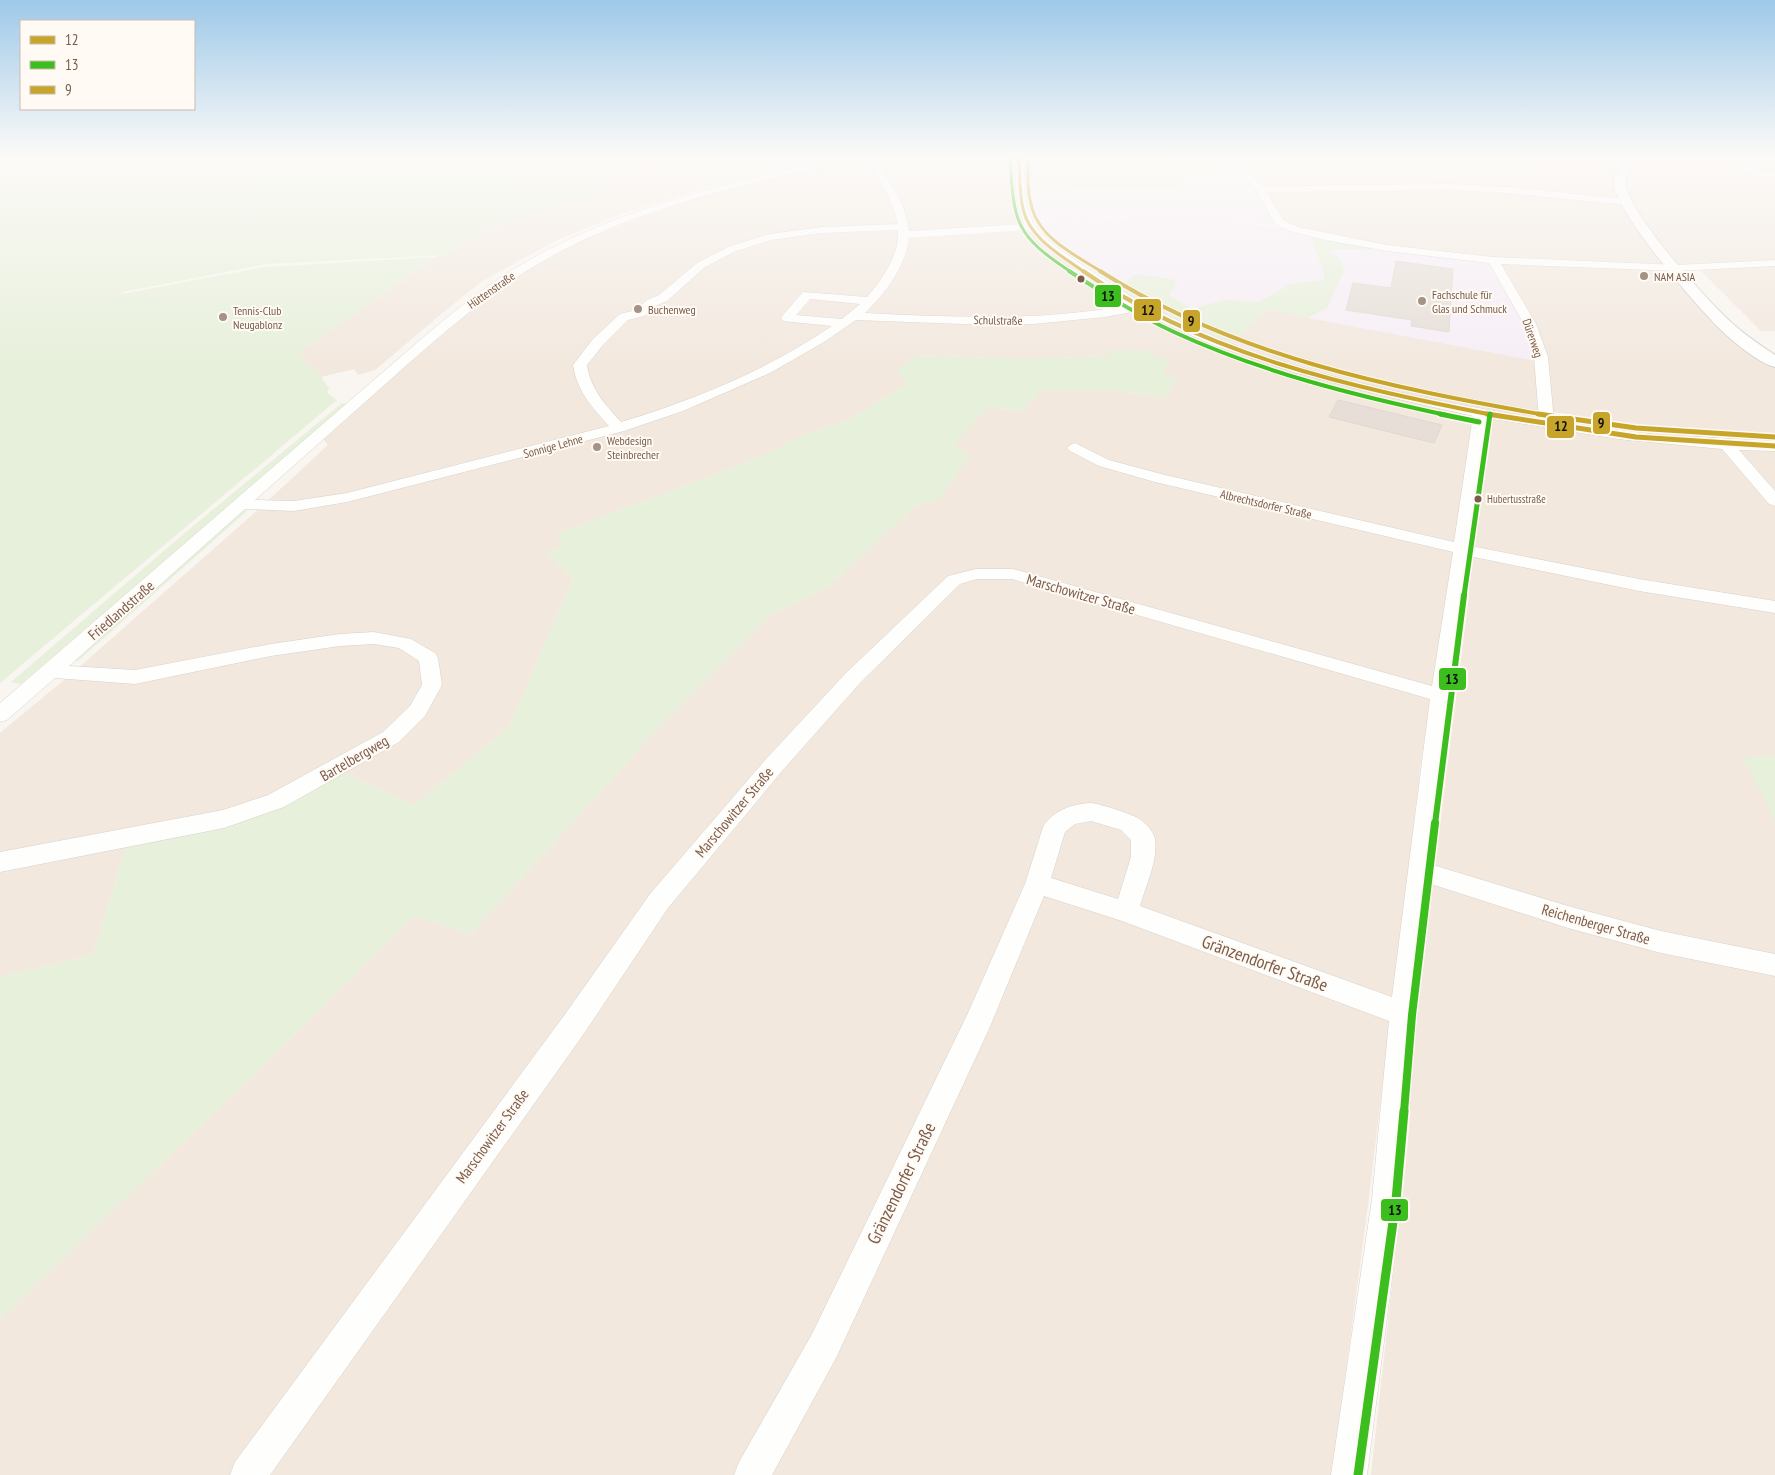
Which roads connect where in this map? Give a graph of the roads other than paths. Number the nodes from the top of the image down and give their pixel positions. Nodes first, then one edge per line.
1 (610, 227) edge
2 (903, 227) edge
3 (1031, 227) joint
4 (1289, 227) edge
5 (1645, 227) edge
6 (903, 231) junction
7 (1493, 260) junction
8 (1775, 263) edge
9 (1676, 268) junction
10 (868, 301) junction
11 (1139, 307) junction
12 (850, 319) junction
13 (1775, 362) edge
14 (1481, 412) junction
15 (1546, 424) junction
16 (619, 428) junction
17 (1727, 445) junction
18 (1775, 446) edge
19 (1075, 448) dead end
20 (1775, 501) edge
21 (242, 504) junction
22 (1460, 549) junction
23 (1775, 607) edge
24 (52, 671) junction
25 (1441, 695) junction
26 (0, 715) edge
27 (0, 862) edge
28 (1420, 871) junction
29 (1037, 884) junction
30 (1126, 912) junction
31 (1775, 965) edge
32 (1404, 1014) junction
33 (248, 1475) edge
34 (752, 1475) edge
35 (1349, 1475) edge

1 - 21 street, Hüttenstraße
2 - 6 street, Sonnige Lehne
3 - 6 street
3 - 11 street
4 - 7 street
5 - 9 street
6 - 10 street, Sonnige Lehne
6 - 16 street
7 - 9 street
7 - 15 street, Dürerweg
8 - 9 street
9 - 13 street
10 - 12 street, Sonnige Lehne
10 - 12 street
11 - 12 street, Schulstraße
11 - 14 street
12 - 16 street, Sonnige Lehne
14 - 15 street
14 - 22 street
15 - 17 street
16 - 21 street, Sonnige Lehne
17 - 18 street
17 - 20 street
19 - 22 street, Albrechtsdorfer Straße
21 - 24 street, Friedlandstraße
22 - 23 street
22 - 25 street
24 - 26 street, Friedlandstraße
24 - 27 street, Bartelbergweg
25 - 28 street
25 - 33 street, Marschowitzer Straße
28 - 31 street, Reichenberger Straße
28 - 32 street
29 - 30 street, Gränzendorfer Straße
29 - 30 street, Gränzendorfer Straße
29 - 34 street, Gränzendorfer Straße
30 - 32 street, Gränzendorfer Straße
32 - 35 street

